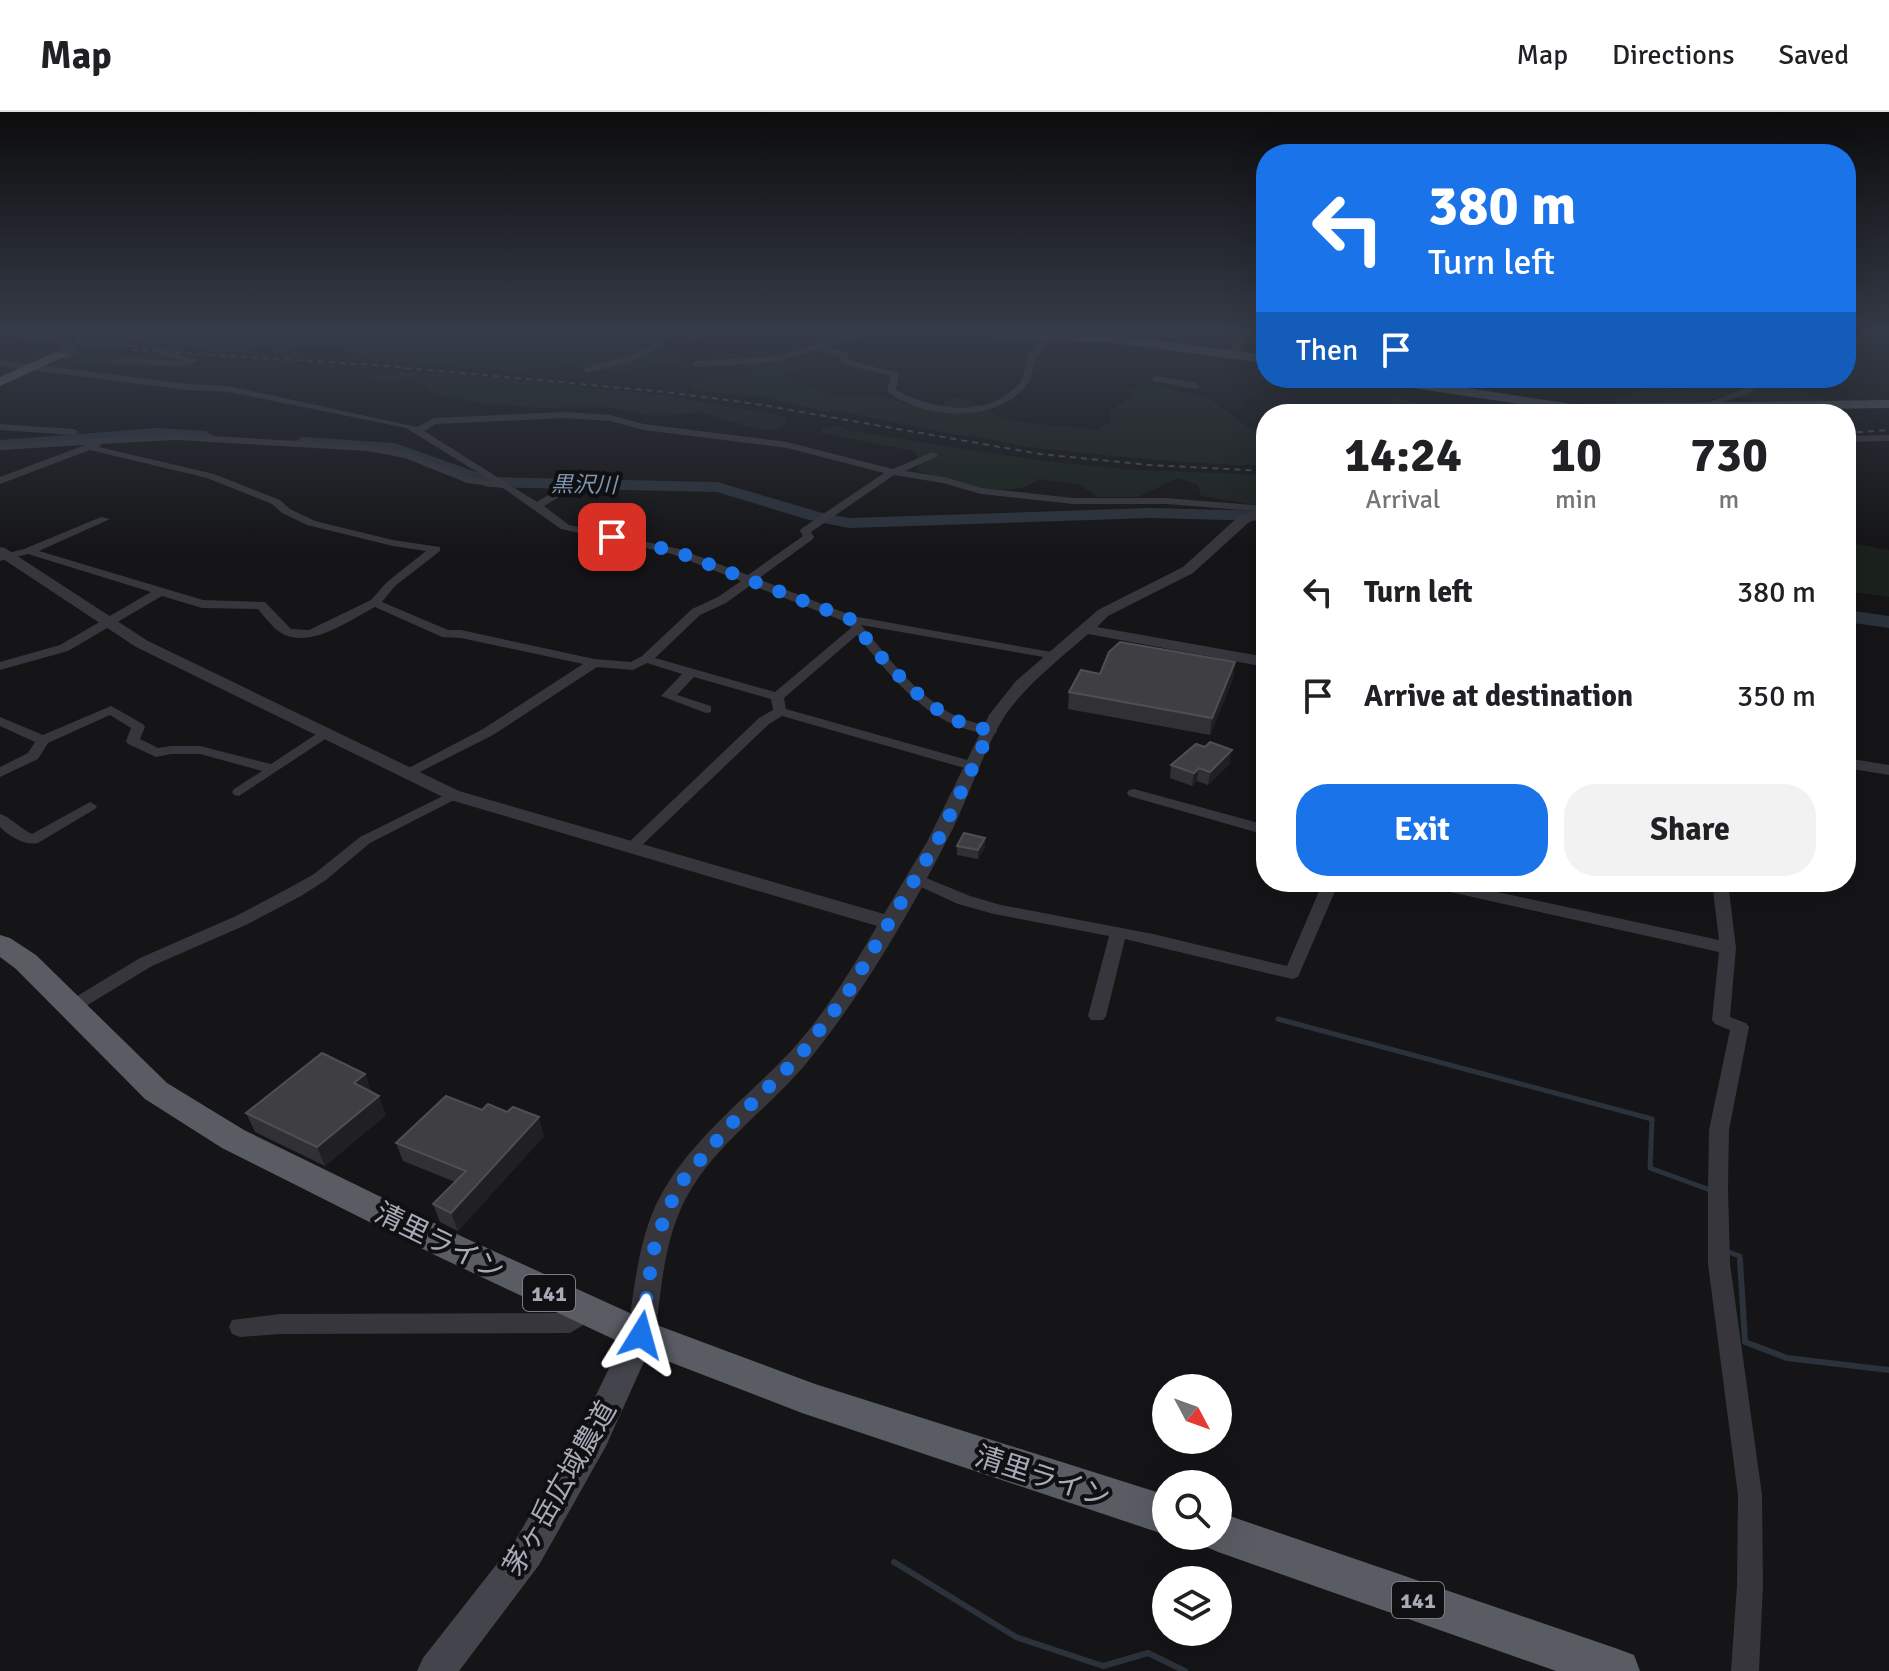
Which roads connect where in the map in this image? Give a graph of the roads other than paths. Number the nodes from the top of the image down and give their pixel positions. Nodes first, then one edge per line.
1 (306, 405) edge
2 (932, 405) edge
3 (997, 405) edge
4 (0, 427) edge
5 (417, 431) junction
6 (90, 433) junction
7 (108, 436) junction
8 (220, 436) junction
9 (1889, 438) edge
10 (1856, 439) edge
11 (24, 442) junction
12 (0, 444) edge
13 (89, 447) junction
14 (933, 455) dead end
15 (893, 472) junction
16 (485, 473) junction
17 (0, 481) edge
18 (572, 483) dead end
19 (504, 484) junction
20 (537, 506) junction
21 (1256, 512) edge
22 (1256, 514) edge
23 (105, 519) dead end
24 (28, 551) junction
25 (2, 555) edge
26 (752, 579) junction
27 (161, 591) junction
28 (375, 603) junction
29 (110, 623) junction
30 (854, 623) junction
31 (1085, 629) junction
32 (1051, 656) junction
33 (646, 659) junction
34 (1256, 660) edge
35 (594, 663) junction
36 (0, 666) edge
37 (690, 673) junction
38 (778, 704) junction
39 (706, 709) dead end
40 (0, 721) edge
41 (990, 731) junction
42 (326, 734) junction
43 (43, 740) junction
44 (1856, 765) edge
45 (973, 766) junction
46 (272, 769) junction
47 (1889, 770) edge
48 (0, 773) edge
49 (408, 774) junction
50 (239, 792) dead end
51 (1134, 793) dead end
52 (453, 795) junction
53 (90, 806) dead end
54 (0, 818) edge
55 (1256, 827) edge
56 (633, 846) junction
57 (914, 878) junction
58 (1327, 892) edge
59 (1473, 892) edge
60 (1721, 892) edge
61 (887, 922) junction
62 (1118, 933) junction
63 (0, 944) edge
64 (1728, 948) junction
65 (70, 1008) junction
66 (1097, 1016) dead end
67 (587, 1311) junction
68 (240, 1327) dead end
69 (641, 1335) junction
70 (1152, 1510) edge
71 (1232, 1537) edge
72 (436, 1671) edge
73 (1618, 1671) edge
74 (1745, 1671) edge

1 - 5 street
2 - 3 street
4 - 6 street
5 - 15 street
5 - 16 street
6 - 7 street
6 - 11 street
7 - 8 street
7 - 11 street
7 - 13 street
8 - 16 street
8 - 19 street
9 - 10 street
11 - 12 street
13 - 17 street
13 - 28 street
14 - 15 street
15 - 21 street
15 - 26 street
16 - 19 street
18 - 20 street
19 - 20 street
20 - 26 street
22 - 31 street
23 - 24 street
24 - 25 street
24 - 27 street
25 - 29 street
26 - 30 street
26 - 33 street
27 - 28 street
27 - 29 street
28 - 35 street
29 - 36 street
29 - 42 street
30 - 32 street
30 - 38 street
30 - 41 street
31 - 32 street
31 - 34 street
32 - 41 street
33 - 35 street
33 - 37 street
35 - 49 street
37 - 38 street
37 - 39 street
38 - 45 street
38 - 56 street
40 - 43 street
41 - 45 street
42 - 46 street
42 - 49 street
43 - 46 street
43 - 48 street
44 - 47 street
45 - 57 street
46 - 50 street
49 - 52 street
51 - 55 street
52 - 56 street
52 - 65 street
53 - 54 street
56 - 61 street
57 - 61 street
57 - 62 street
58 - 62 street
59 - 64 street
60 - 64 street
61 - 69 street
62 - 66 street
63 - 65 highway, 清里ライン / 141
64 - 74 street
65 - 67 highway, 清里ライン / 141
67 - 68 street
67 - 69 highway, 清里ライン / 141
69 - 70 highway, 清里ライン / 141
69 - 72 main road, 茅ヶ岳広域農道
71 - 73 highway, 141

